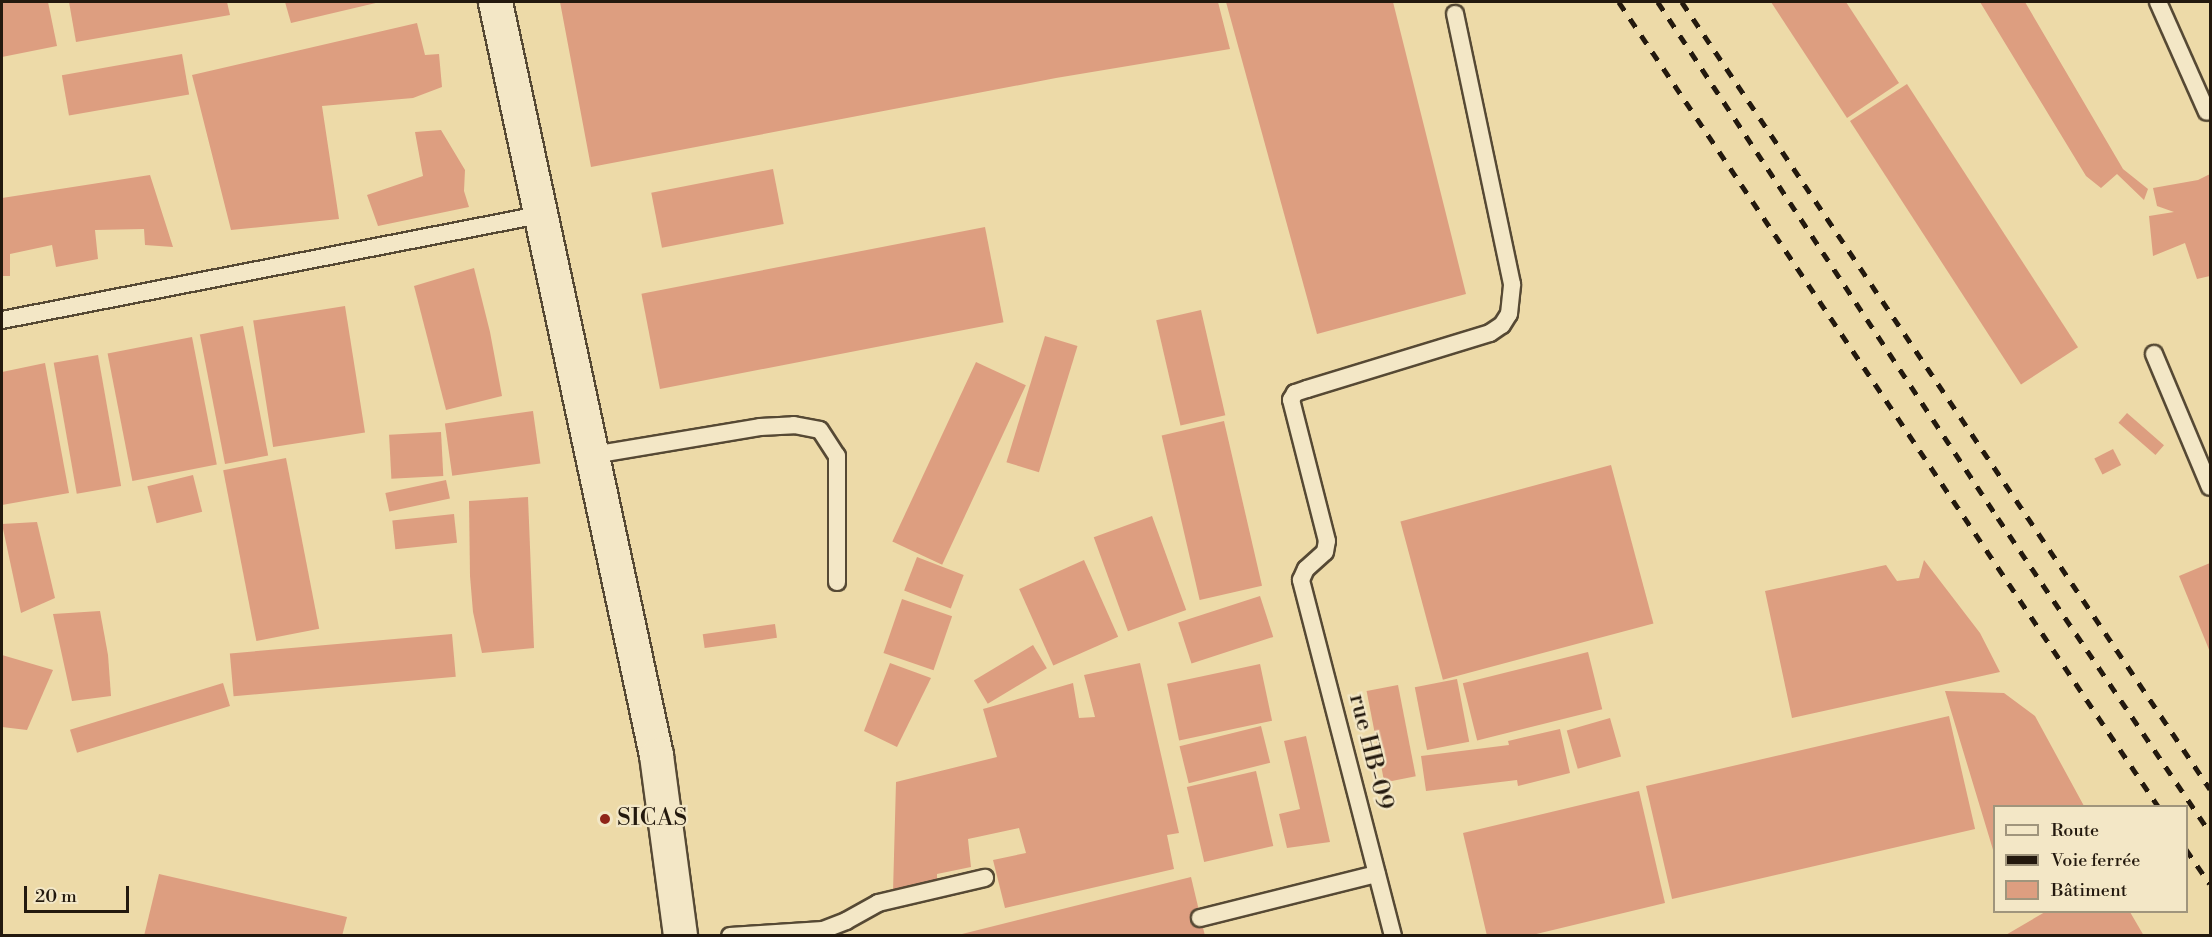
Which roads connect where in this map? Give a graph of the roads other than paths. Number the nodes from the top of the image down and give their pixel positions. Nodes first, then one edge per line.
1 (495, 2) edge
2 (2158, 2) edge
3 (1455, 14) dead end
4 (2207, 112) dead end
5 (539, 215) junction
6 (2, 320) edge
7 (2154, 354) dead end
8 (593, 455) junction
9 (2211, 487) edge
10 (837, 582) dead end
11 (1377, 874) junction
12 (985, 878) dead end
13 (1200, 918) dead end
14 (680, 936) edge
15 (730, 936) edge
16 (1393, 936) edge

1 - 5 street
2 - 4 lane
3 - 11 lane, rue HB-09
5 - 6 lane
5 - 8 street
7 - 9 lane
8 - 10 lane
8 - 14 street
11 - 13 lane
11 - 16 lane, rue HB-09
12 - 15 lane

